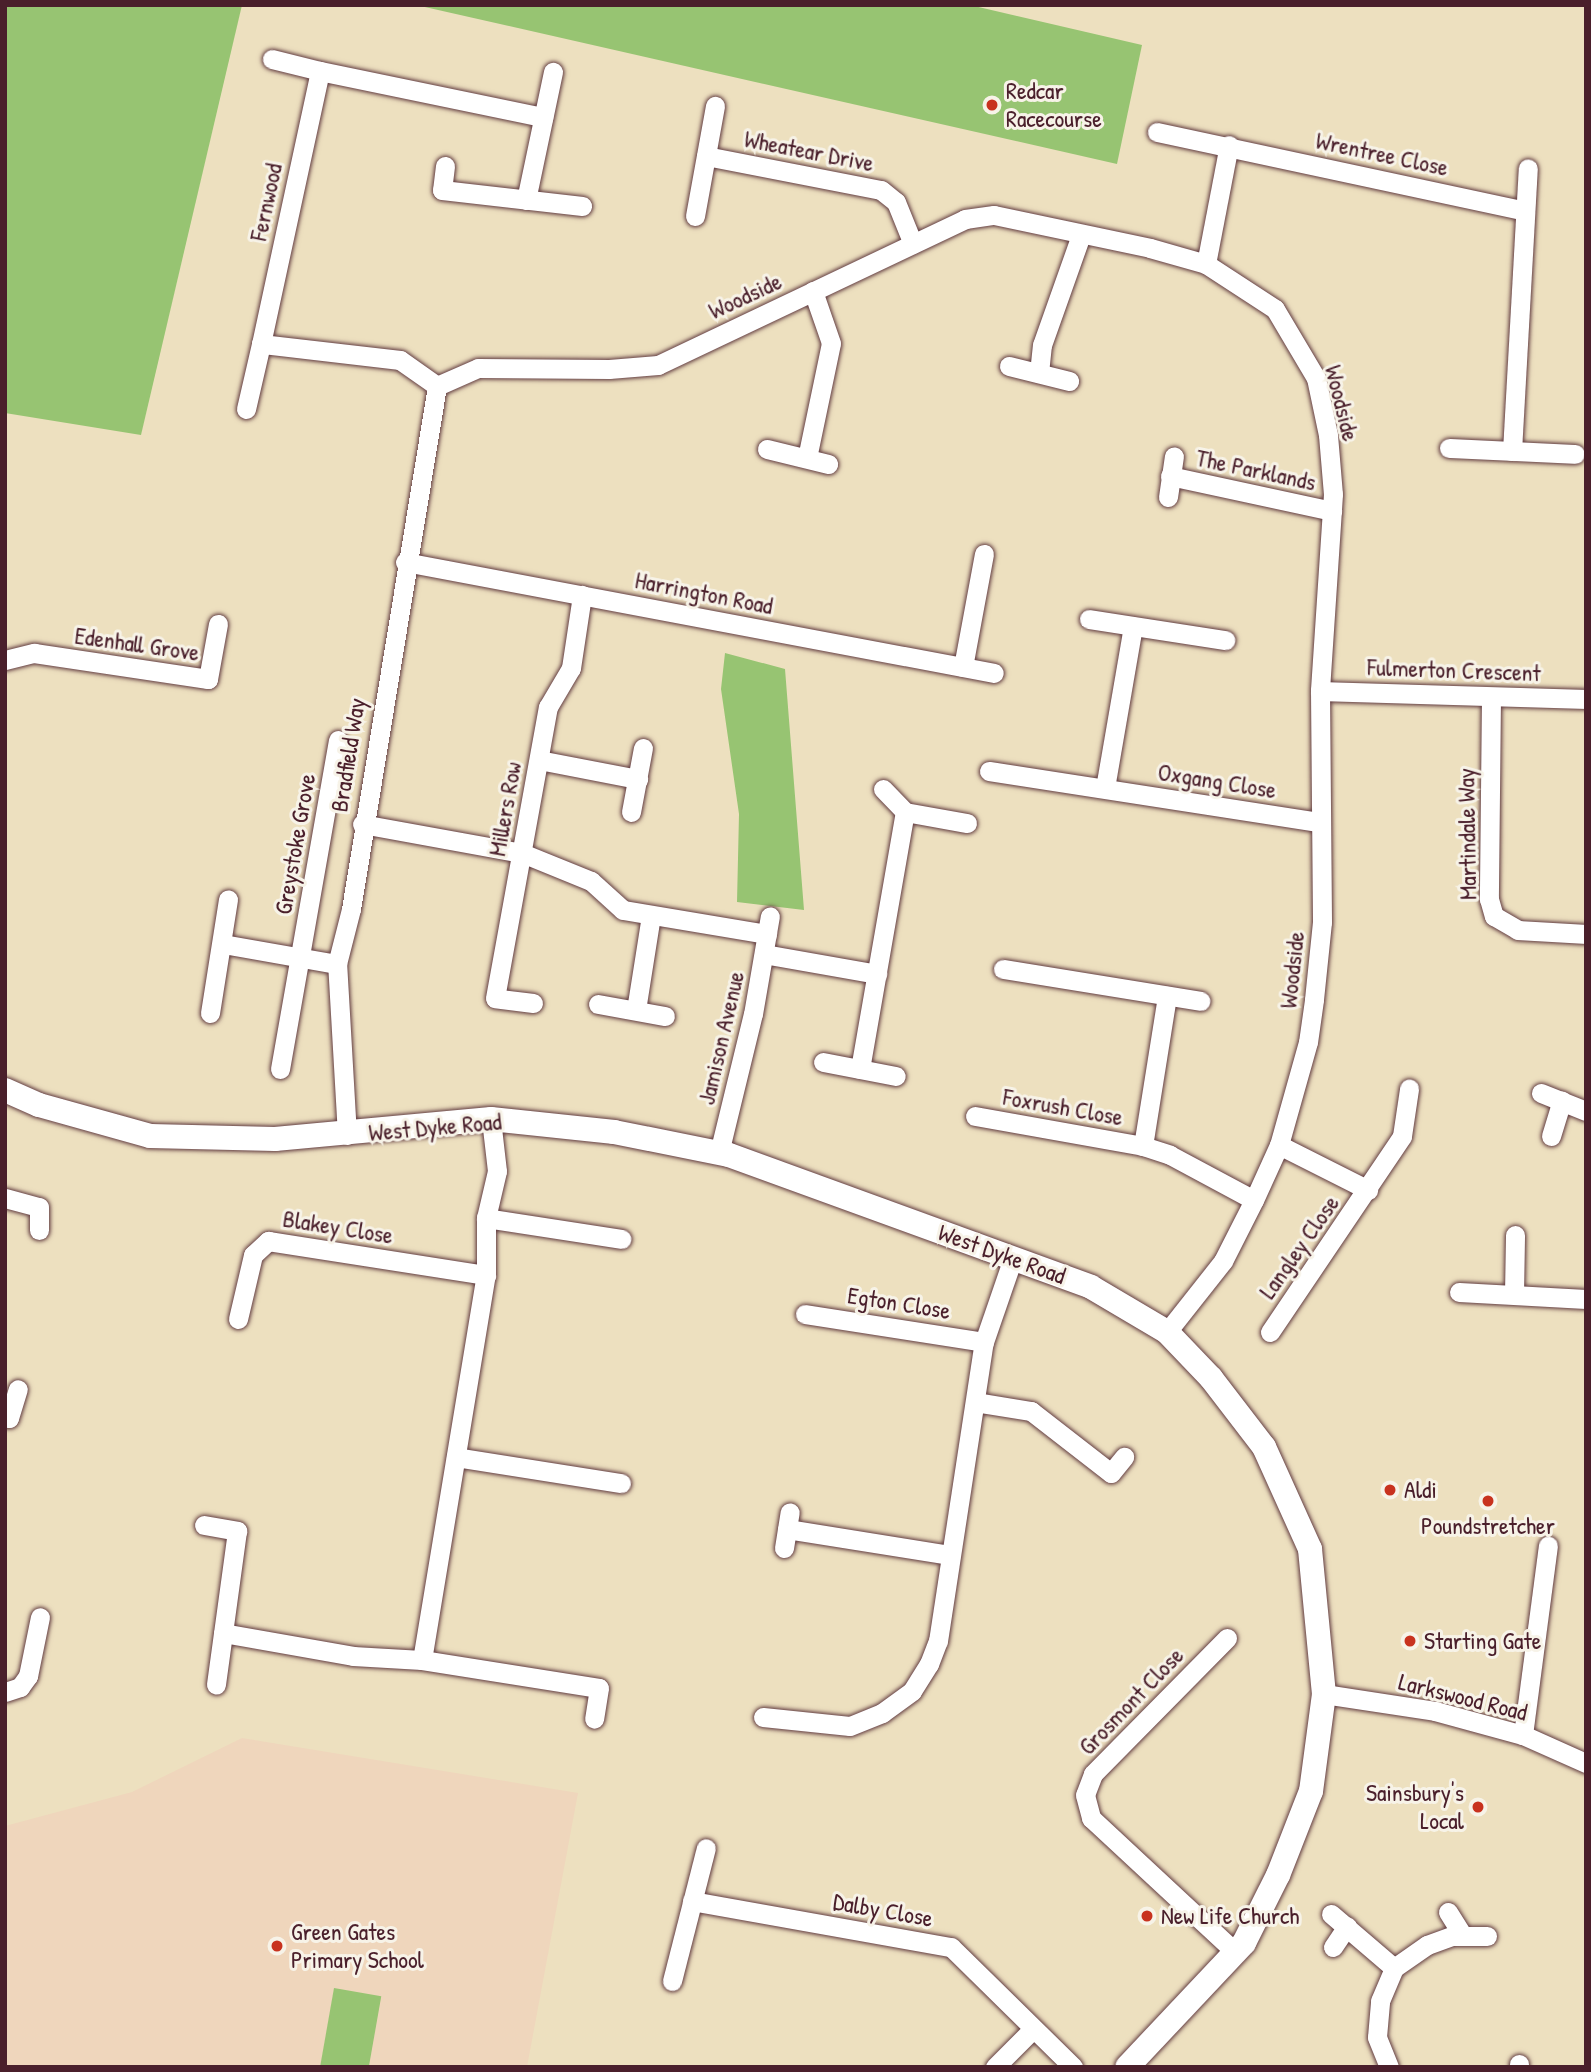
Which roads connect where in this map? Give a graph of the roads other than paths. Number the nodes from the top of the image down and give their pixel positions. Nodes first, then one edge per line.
1 (272, 59) dead end
2 (320, 71) junction
3 (552, 72) dead end
4 (715, 106) dead end
5 (544, 117) junction
6 (1157, 132) dead end
7 (1229, 145) junction
8 (706, 156) junction
9 (445, 166) dead end
10 (1528, 168) dead end
11 (526, 200) junction
12 (582, 206) dead end
13 (1525, 211) junction
14 (695, 216) dead end
15 (1082, 235) junction
16 (913, 244) junction
17 (1206, 264) junction
18 (813, 291) junction
19 (261, 344) junction
20 (1009, 366) dead end
21 (1039, 373) junction
22 (1069, 381) dead end
23 (437, 386) junction
24 (246, 409) dead end
25 (1449, 448) dead end
26 (767, 449) dead end
27 (1512, 451) junction
28 (1575, 454) dead end
29 (1174, 456) dead end
30 (807, 457) junction
31 (828, 464) dead end
32 (1170, 477) junction
33 (1168, 497) dead end
34 (1332, 511) junction
35 (984, 554) dead end
36 (405, 562) junction
37 (582, 595) junction
38 (1088, 619) dead end
39 (218, 624) dead end
40 (1133, 626) junction
41 (1225, 640) dead end
42 (5, 660) edge
43 (963, 667) junction
44 (995, 673) dead end
45 (1320, 691) junction
46 (1491, 697) junction
47 (1586, 699) edge
48 (338, 740) dead end
49 (643, 748) dead end
50 (539, 760) junction
51 (989, 771) dead end
52 (638, 779) junction
53 (1105, 788) junction
54 (883, 789) dead end
55 (631, 812) dead end
56 (905, 812) junction
57 (1320, 822) junction
58 (968, 823) dead end
59 (362, 824) junction
60 (522, 853) junction
61 (228, 899) dead end
62 (651, 915) junction
63 (1586, 934) edge
64 (222, 944) junction
65 (764, 954) junction
66 (300, 957) junction
67 (337, 964) junction
68 (1003, 969) dead end
69 (877, 974) junction
70 (1167, 996) junction
71 (1200, 1001) dead end
72 (533, 1003) dead end
73 (598, 1003) dead end
74 (636, 1010) junction
75 (210, 1013) dead end
76 (665, 1016) dead end
77 (823, 1062) dead end
78 (280, 1069) dead end
79 (860, 1069) junction
80 (896, 1076) dead end
81 (1409, 1089) dead end
82 (5, 1090) edge
83 (1541, 1093) dead end
84 (1562, 1101) junction
85 (1586, 1111) edge
86 (975, 1116) dead end
87 (491, 1119) junction
88 (346, 1135) junction
89 (1551, 1136) dead end
90 (1279, 1145) junction
91 (1143, 1146) junction
92 (719, 1153) junction
93 (1368, 1190) junction
94 (5, 1198) edge
95 (1254, 1200) junction
96 (486, 1217) junction
97 (39, 1230) dead end
98 (1515, 1235) dead end
99 (621, 1239) dead end
100 (1013, 1258) junction
101 (486, 1275) junction
102 (1459, 1292) dead end
103 (1514, 1294) junction
104 (1586, 1299) edge
105 (805, 1314) dead end
106 (238, 1319) dead end
107 (1167, 1332) junction
108 (1270, 1332) dead end
109 (984, 1342) junction
110 (18, 1389) dead end
111 (975, 1402) junction
112 (5, 1417) edge
113 (456, 1457) junction
114 (1124, 1457) dead end
115 (621, 1483) dead end
116 (204, 1525) dead end
117 (787, 1530) dead end
118 (1548, 1546) dead end
119 (949, 1555) junction
120 (40, 1618) dead end
121 (223, 1633) junction
122 (1227, 1638) dead end
123 (422, 1660) junction
124 (216, 1685) dead end
125 (5, 1692) edge
126 (1324, 1693) junction
127 (763, 1717) dead end
128 (594, 1719) dead end
129 (1523, 1735) junction
130 (1586, 1763) edge
131 (706, 1848) dead end
132 (692, 1901) junction
133 (1448, 1912) dead end
134 (1462, 1934) junction
135 (1487, 1936) dead end
136 (1333, 1947) dead end
137 (1234, 1952) junction
138 (1394, 1968) junction
139 (672, 1981) dead end
140 (1033, 2029) junction
141 (995, 2067) edge
142 (1073, 2067) edge
143 (1127, 2067) edge
144 (1388, 2067) edge

1 - 2 street
2 - 5 street
2 - 19 street, Fernwood
3 - 5 street
4 - 8 street, Wheatear Drive
5 - 11 street
6 - 7 street, Wrentree Close
7 - 13 street, Wrentree Close
7 - 17 street
8 - 14 street, Wheatear Drive
8 - 16 street, Wheatear Drive
9 - 11 street
10 - 13 street
11 - 12 street
13 - 27 street
15 - 16 street, Woodside
15 - 17 street, Woodside
15 - 21 street
16 - 18 street, Woodside
17 - 34 street, Woodside
18 - 23 street, Woodside
18 - 30 street
19 - 23 street
19 - 24 street, Fernwood
20 - 21 street
21 - 22 street
23 - 36 street, Bradfield Way
25 - 27 street
26 - 30 street
27 - 28 street
29 - 32 street, The Parklands
30 - 31 street
32 - 33 street, The Parklands
32 - 34 street, The Parklands
34 - 45 street, Woodside
35 - 43 street
36 - 37 street, Harrington Road
36 - 59 street, Bradfield Way
37 - 43 street, Harrington Road
37 - 50 street, Millers Row
38 - 40 street
39 - 42 street, Edenhall Grove
40 - 41 street
40 - 53 street
43 - 44 street, Harrington Road
45 - 46 street, Fulmerton Crescent
45 - 57 street, Woodside
46 - 47 street, Fulmerton Crescent
46 - 63 street, Martindale Way
48 - 66 street, Greystoke Grove
49 - 52 street
50 - 52 street
50 - 60 street, Millers Row
51 - 53 street, Oxgang Close
52 - 55 street
53 - 57 street, Oxgang Close
54 - 56 street
56 - 58 street
56 - 69 street
57 - 90 street, Woodside
59 - 60 street, Jamison Avenue
59 - 67 street, Bradfield Way
60 - 62 street, Jamison Avenue
60 - 72 street, Millers Row
61 - 64 street
62 - 65 street, Jamison Avenue
62 - 74 street
64 - 66 street
64 - 75 street
65 - 69 street
65 - 92 street, Jamison Avenue
66 - 67 street
66 - 78 street, Greystoke Grove
67 - 88 street, Bradfield Way
68 - 70 street
69 - 79 street
70 - 71 street
70 - 91 street, Foxrush Close
73 - 74 street
74 - 76 street
77 - 79 street
79 - 80 street
81 - 93 street, Langley Close
82 - 88 street, West Dyke Road
83 - 84 street
84 - 85 street
84 - 89 street
86 - 91 street, Foxrush Close
87 - 88 street, West Dyke Road
87 - 92 street, West Dyke Road
87 - 96 street
90 - 93 street, Langley Close
90 - 95 street, Woodside
91 - 95 street, Foxrush Close
92 - 100 street, West Dyke Road
93 - 108 street, Langley Close
94 - 97 street
95 - 107 street, Woodside
96 - 99 street
96 - 101 street
98 - 103 street
100 - 107 street, West Dyke Road
100 - 109 street
101 - 106 street, Blakey Close
101 - 113 street
102 - 103 street
103 - 104 street
105 - 109 street, Egton Close
107 - 126 street, West Dyke Road
109 - 111 street
110 - 112 street
111 - 114 street
111 - 119 street
113 - 115 street
113 - 123 street
116 - 121 street
117 - 119 street
118 - 129 street
119 - 127 street
120 - 125 street
121 - 123 street
121 - 124 street
122 - 137 street, Grosmont Close
123 - 128 street
126 - 129 street, Larkswood Road
126 - 137 street, West Dyke Road
129 - 130 street, Larkswood Road
131 - 132 street
132 - 139 street
132 - 140 street, Dalby Close
133 - 134 street
134 - 135 street
134 - 138 street
136 - 138 street
137 - 143 street, West Dyke Road
138 - 144 street
140 - 141 street
140 - 142 street, Dalby Close

